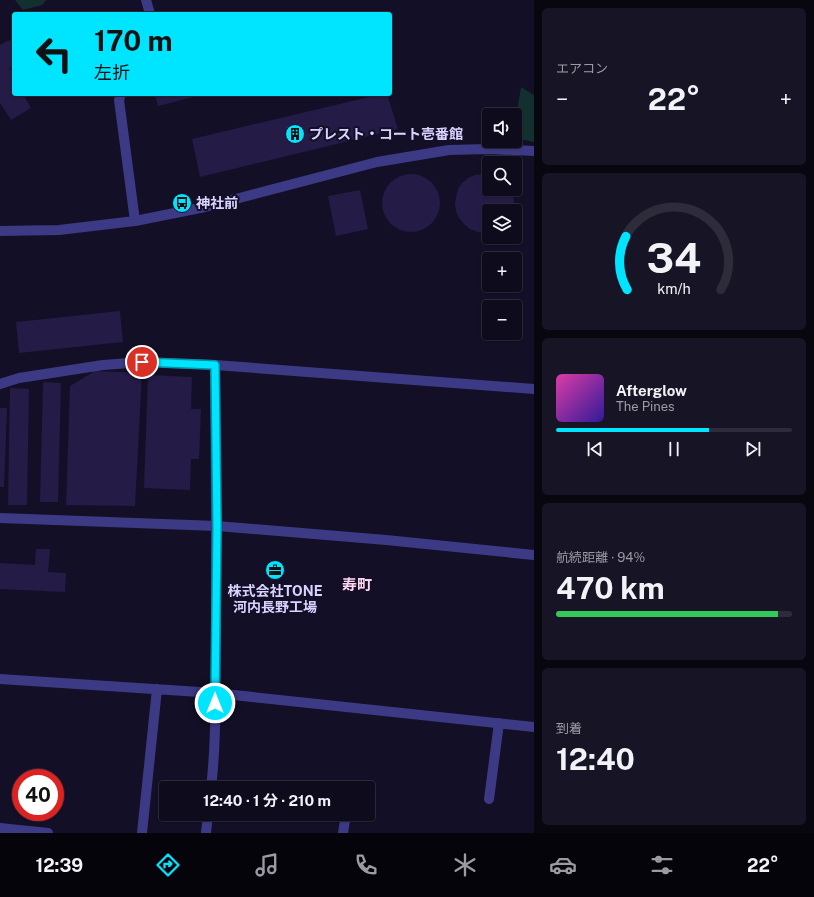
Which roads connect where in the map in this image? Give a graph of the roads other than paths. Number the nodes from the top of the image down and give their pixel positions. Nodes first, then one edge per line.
1 (146, 0) edge
2 (149, 12) edge
3 (120, 96) edge
4 (534, 151) edge
5 (135, 221) junction
6 (0, 231) edge
7 (215, 365) junction
8 (0, 384) edge
9 (534, 389) edge
10 (0, 518) edge
11 (217, 526) junction
12 (534, 554) edge
13 (0, 679) edge
14 (157, 689) junction
15 (215, 693) junction
16 (499, 723) junction
17 (534, 726) edge
18 (212, 781) edge
19 (490, 799) dead end
20 (207, 821) edge
21 (345, 821) edge
22 (0, 828) edge
23 (48, 833) edge
24 (142, 833) edge
25 (206, 833) edge
26 (343, 833) edge

1 - 2 street
3 - 5 street
4 - 5 street
5 - 6 street
7 - 8 street
7 - 9 street
7 - 11 street
10 - 11 street
11 - 12 street
11 - 15 street
13 - 14 street
14 - 15 street
14 - 24 street
15 - 16 street
15 - 18 street
16 - 17 street
16 - 19 street
20 - 25 street
21 - 26 street
22 - 23 street

